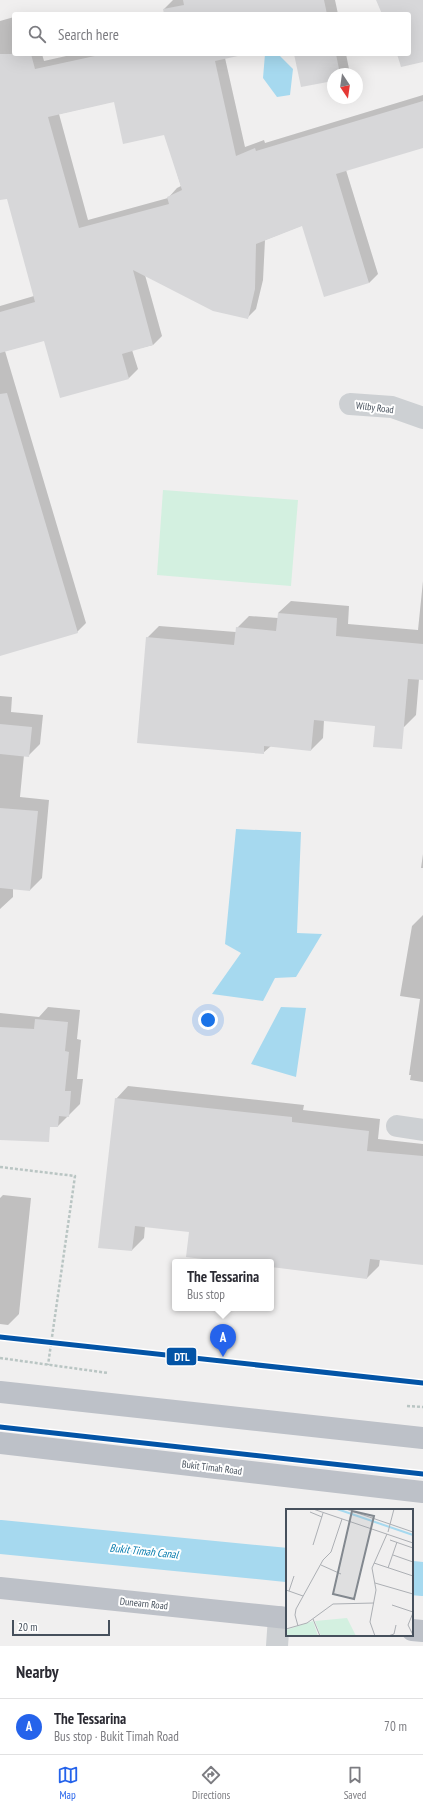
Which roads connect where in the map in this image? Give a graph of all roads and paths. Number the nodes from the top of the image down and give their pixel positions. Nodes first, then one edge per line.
1 (350, 404) dead end
2 (423, 418) edge
3 (397, 1126) dead end
4 (423, 1130) edge
5 (0, 1167) edge
6 (48, 1365) dead end
7 (0, 1392) edge
8 (423, 1438) edge
9 (0, 1443) edge
10 (423, 1492) edge
11 (0, 1588) edge
12 (283, 1617) edge
13 (413, 1630) edge
14 (423, 1631) edge
15 (277, 1646) edge

1 - 2 street, Wilby Road
3 - 4 street
5 - 6 path
7 - 8 highway
9 - 10 highway, Bukit Timah Road
11 - 12 highway, Dunearn Road
12 - 15 street
13 - 14 highway

